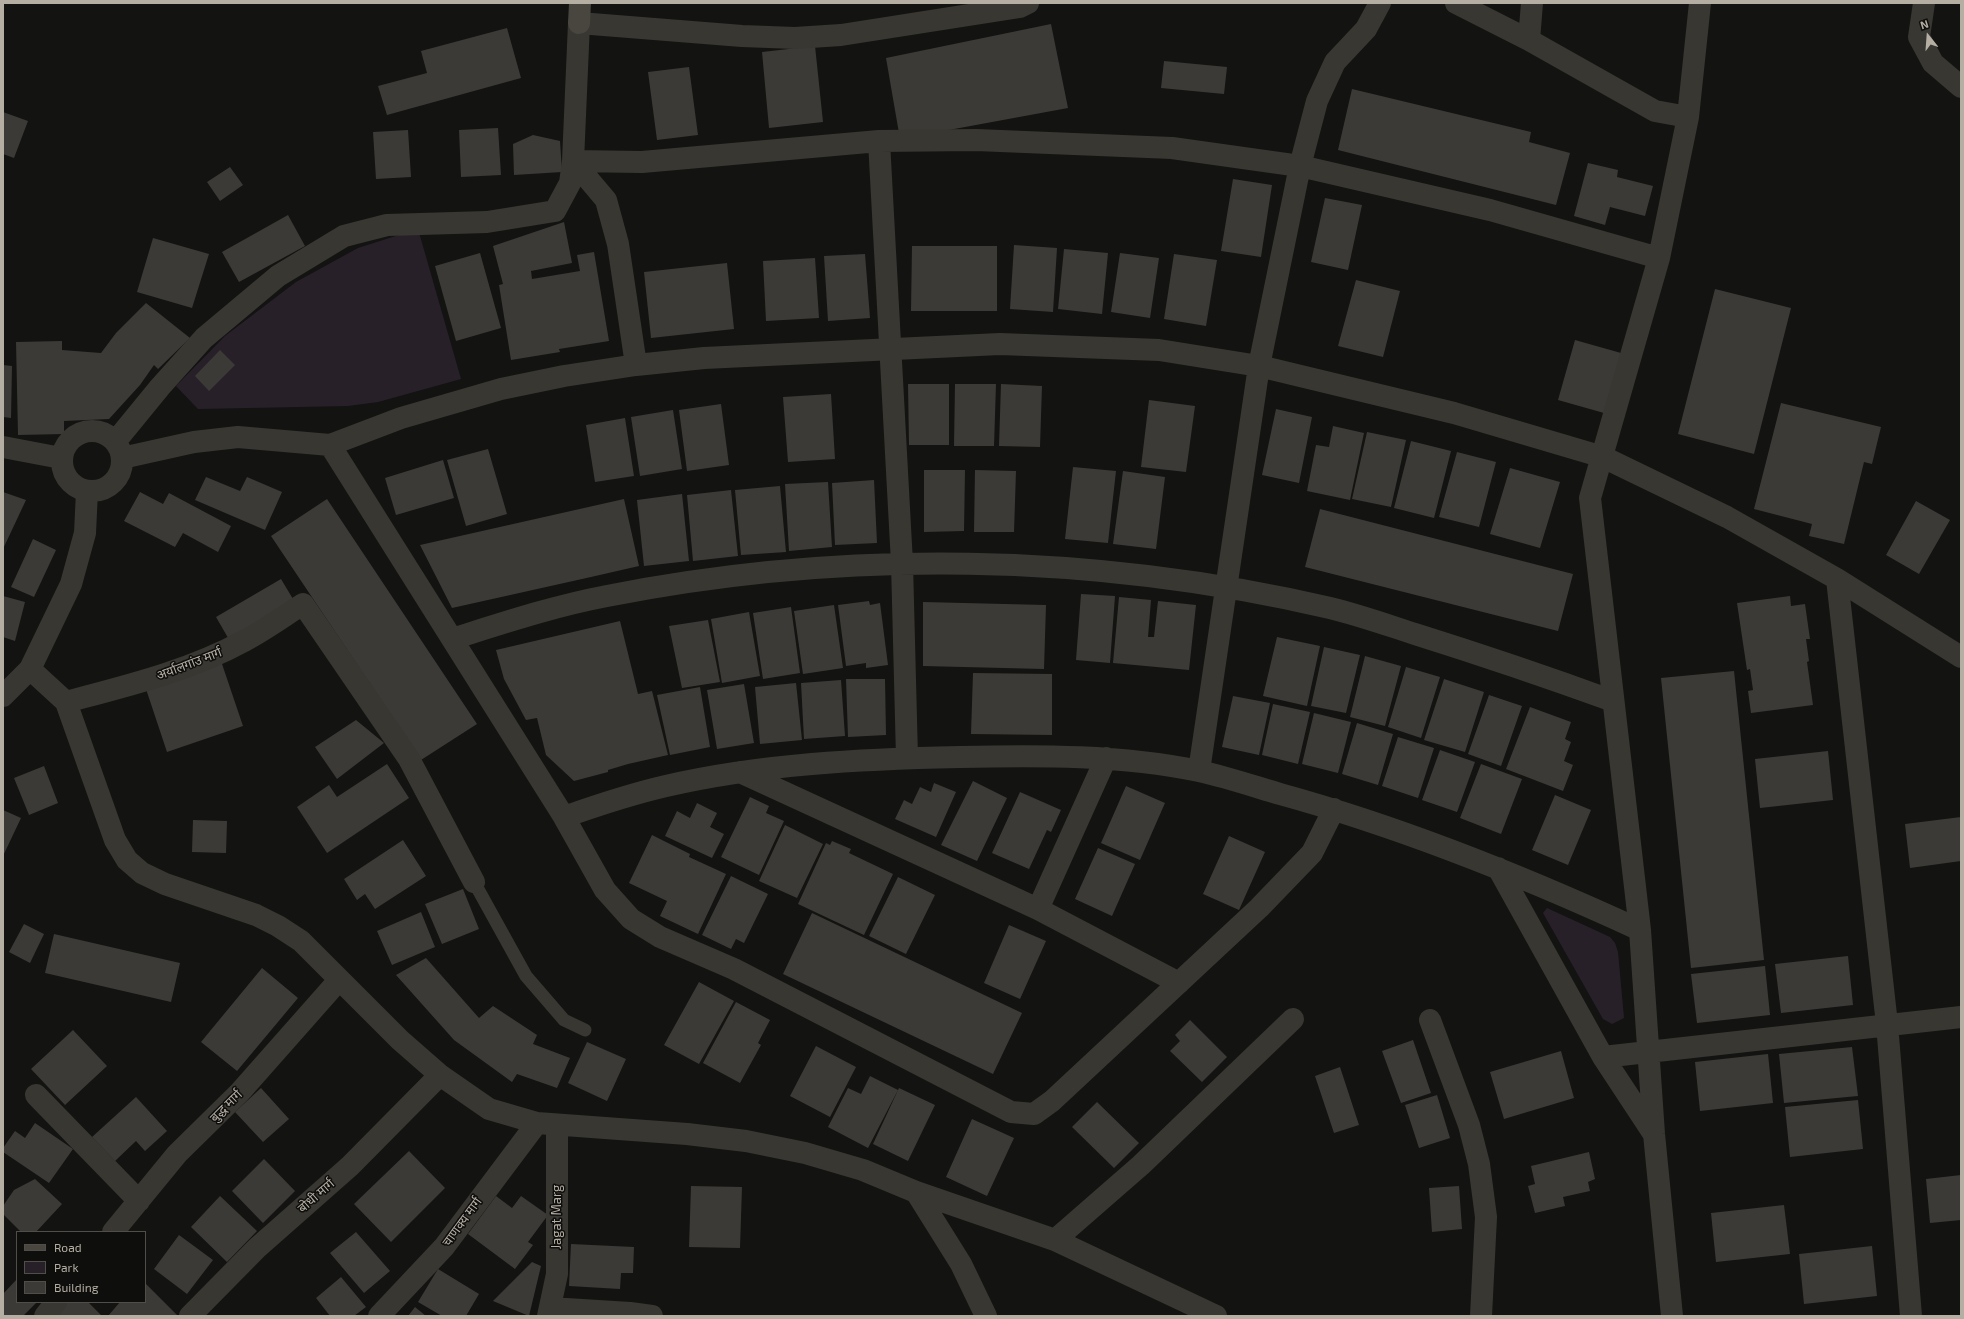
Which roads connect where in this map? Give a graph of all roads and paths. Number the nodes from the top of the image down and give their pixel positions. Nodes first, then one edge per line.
1 (1028, 3) edge
2 (1380, 3) edge
3 (1456, 3) edge
4 (1532, 3) edge
5 (1700, 3) edge
6 (1924, 3) edge
7 (930, 12) edge
8 (579, 13) edge
9 (1529, 40) junction
10 (1961, 86) edge
11 (1688, 117) junction
12 (879, 141) junction
13 (573, 161) junction
14 (1300, 166) junction
15 (1659, 258) junction
16 (889, 348) junction
17 (636, 365) junction
18 (1259, 366) junction
19 (330, 445) junction
20 (3, 448) edge
21 (118, 450) junction
22 (1603, 457) junction
23 (61, 458) junction
24 (86, 491) junction
25 (902, 563) junction
26 (1837, 578) junction
27 (1226, 586) junction
28 (452, 639) junction
29 (1961, 657) edge
30 (30, 669) junction
31 (3, 696) edge
32 (1613, 701) junction
33 (66, 702) junction
34 (907, 758) junction
35 (1106, 758) junction
36 (1199, 771) junction
37 (740, 772) junction
38 (1334, 809) junction
39 (564, 817) junction
40 (1498, 868) junction
41 (474, 882) joint
42 (1038, 909) junction
43 (1640, 930) junction
44 (339, 980) junction
45 (1179, 983) junction
46 (1961, 1017) edge
47 (1293, 1019) dead end
48 (1430, 1020) dead end
49 (1887, 1024) junction
50 (585, 1030) dead end
51 (1649, 1052) junction
52 (1604, 1057) junction
53 (440, 1075) junction
54 (36, 1095) dead end
55 (547, 1124) junction
56 (1654, 1134) junction
57 (916, 1192) junction
58 (138, 1201) junction
59 (114, 1231) edge
60 (1055, 1240) junction
61 (55, 1303) edge
62 (549, 1312) edge
63 (630, 1314) edge
64 (45, 1316) edge
65 (190, 1316) edge
66 (379, 1316) edge
67 (652, 1316) edge
68 (986, 1316) edge
69 (1216, 1316) edge
70 (1481, 1316) edge
71 (1672, 1316) edge
72 (1911, 1316) edge

1 - 7 street
2 - 14 street
3 - 9 street
4 - 9 street
5 - 11 street
6 - 10 street
7 - 8 street
8 - 13 street
9 - 11 street
11 - 15 street
12 - 13 street
12 - 14 street
12 - 16 street
13 - 17 street
13 - 21 street
14 - 15 street
14 - 18 street
15 - 22 street
16 - 17 street
16 - 18 street
16 - 25 street
17 - 19 street
18 - 22 street
18 - 27 street
19 - 21 street
19 - 28 street
20 - 23 street
21 - 23 street
21 - 24 street
22 - 26 street
22 - 32 street
23 - 24 street
24 - 30 street
25 - 27 street
25 - 28 street
25 - 34 street
26 - 29 street
26 - 49 street
27 - 32 street
27 - 36 street
28 - 39 street
30 - 31 street
30 - 33 street
32 - 43 street
33 - 41 street, अर्यालगांउ मार्ग
33 - 44 street
34 - 35 street
34 - 37 street
35 - 36 street
35 - 42 street
36 - 38 street
37 - 39 street
37 - 42 street
38 - 40 street
38 - 45 street
39 - 45 street
40 - 43 street
40 - 52 street
41 - 50 lane
42 - 45 street
43 - 51 street
44 - 53 street
44 - 58 street, बुद्ध मार्ग
46 - 49 street
47 - 60 street
48 - 70 street
49 - 51 street
49 - 72 street
51 - 52 street
51 - 56 street
52 - 56 street
53 - 55 street
53 - 65 street, बोधी मार्ग
54 - 58 street
55 - 57 street
55 - 62 street, Jagat Marg
55 - 66 street, चाणक्य मार्ग
56 - 71 street
57 - 60 street
57 - 68 street
58 - 59 street, बुद्ध मार्ग
60 - 69 street
61 - 64 street
62 - 63 street, Jagat Marg
63 - 67 street, Jagat Marg

